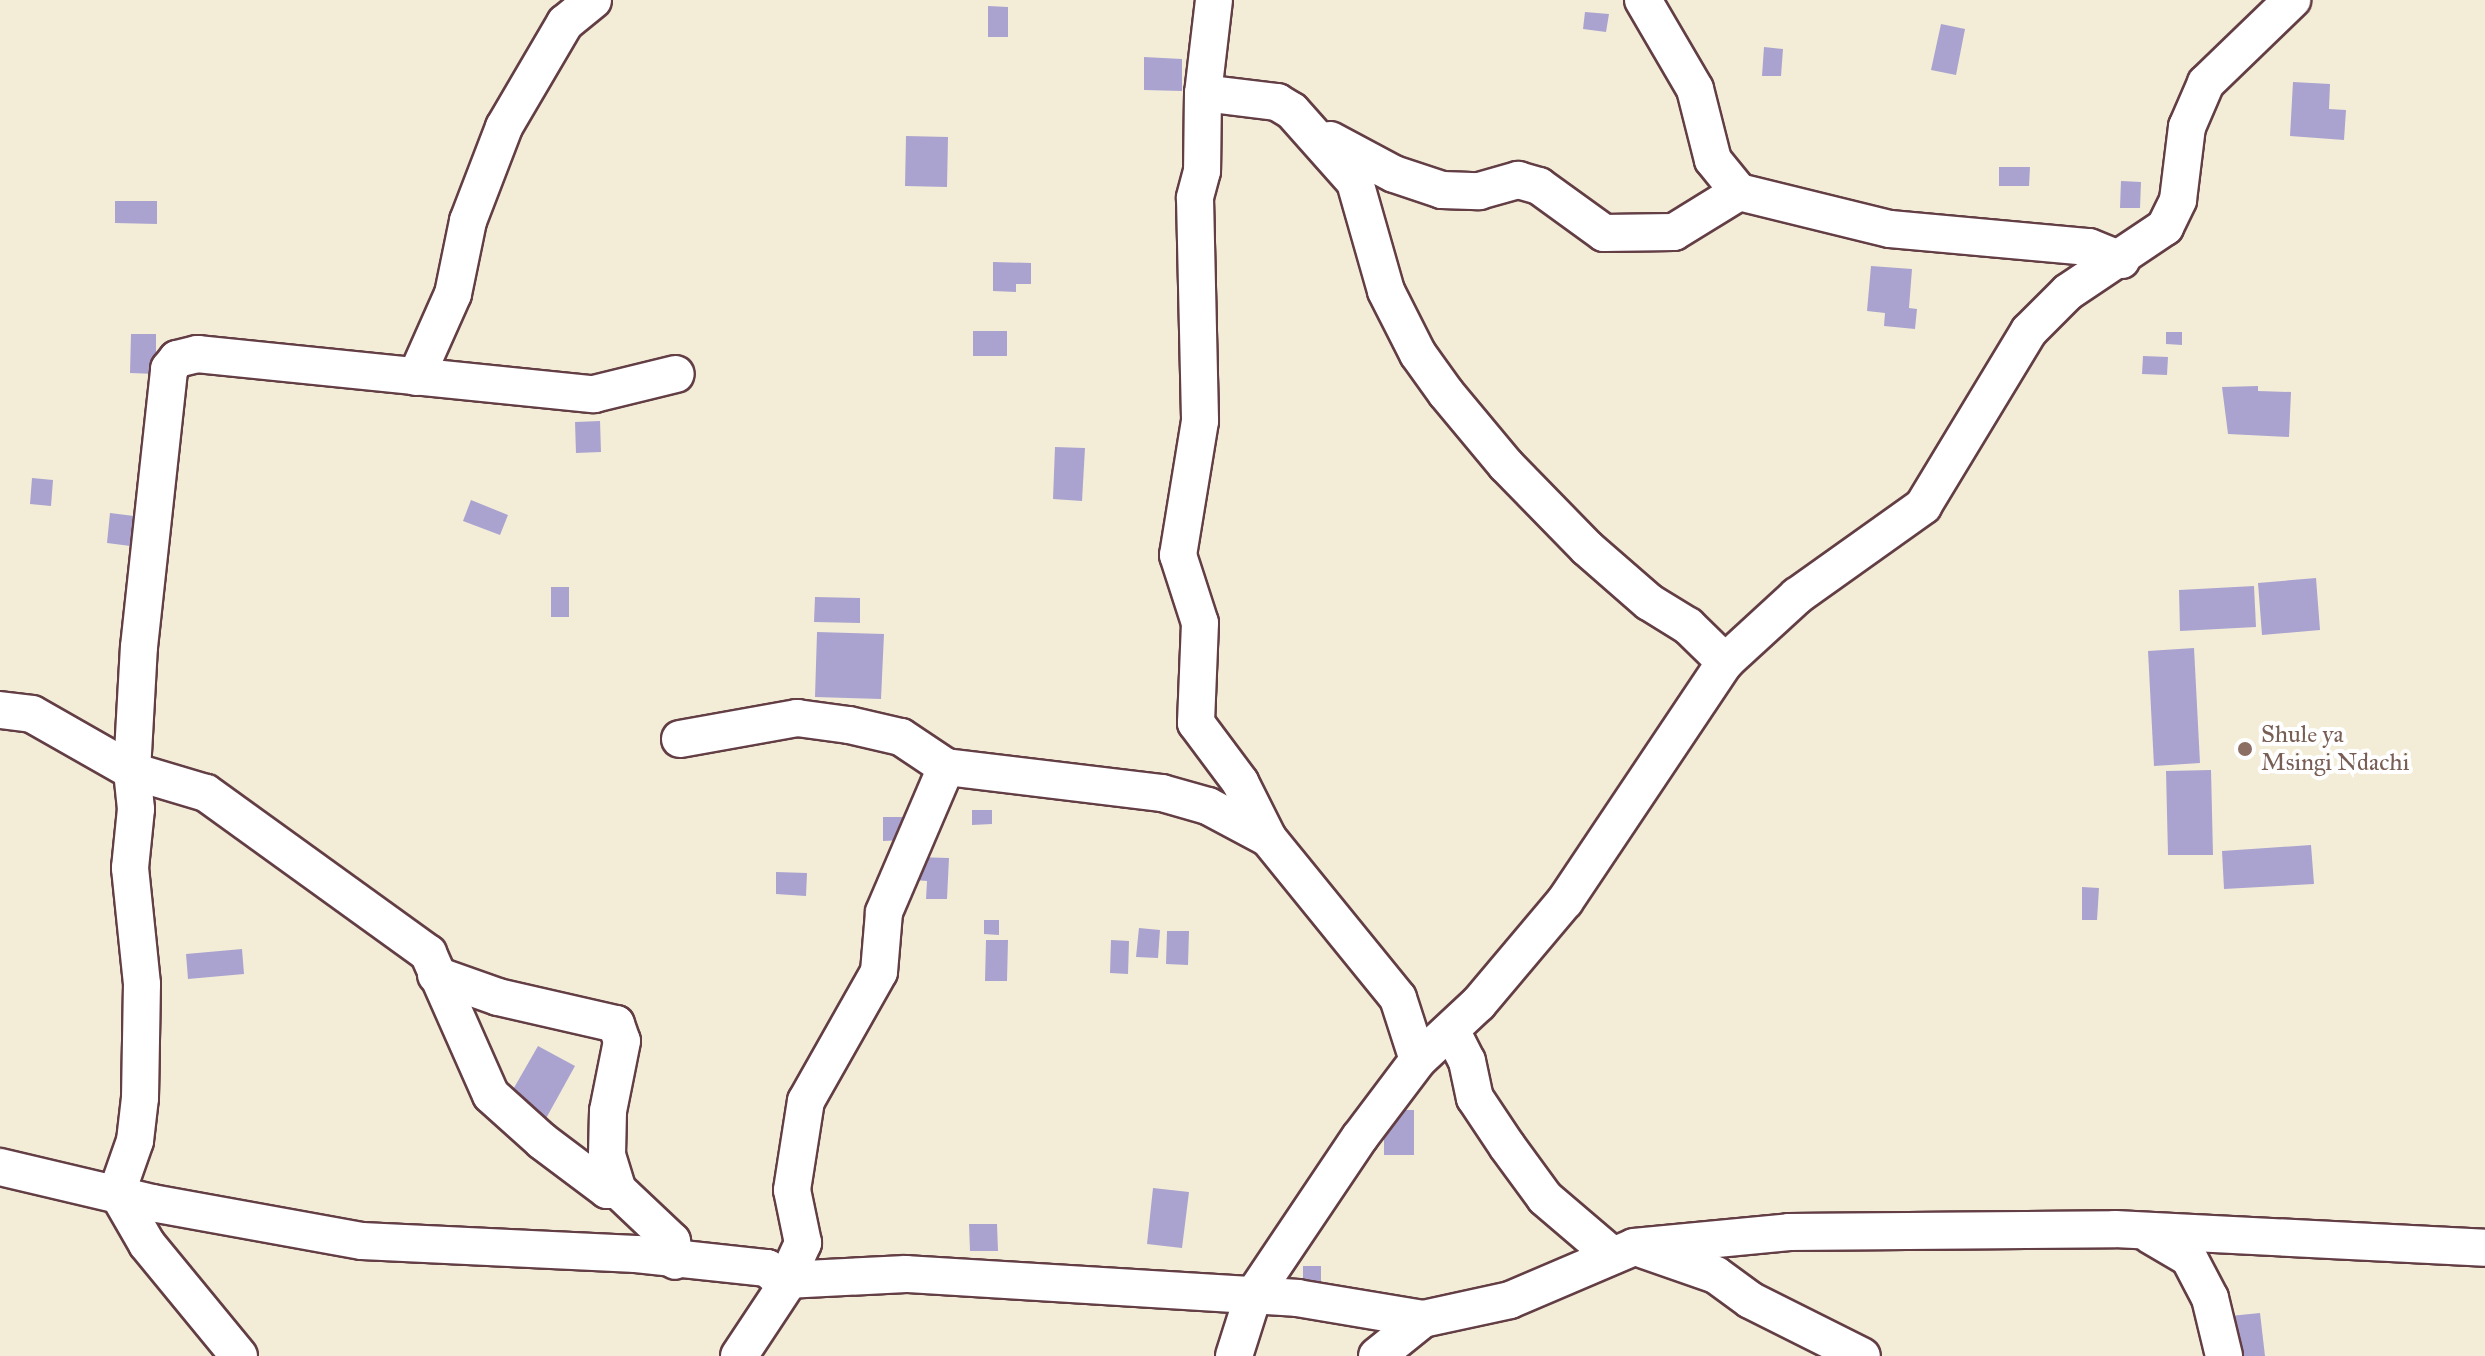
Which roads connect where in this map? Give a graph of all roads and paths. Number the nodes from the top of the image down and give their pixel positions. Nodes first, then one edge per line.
1 (593, 0) edge
2 (1214, 0) edge
3 (1643, 0) edge
4 (2292, 0) edge
5 (1203, 93) junction
6 (1308, 128) junction
7 (1739, 192) junction
8 (2122, 260) junction
9 (676, 374) dead end
10 (416, 377) junction
11 (1725, 662) junction
12 (0, 710) edge
13 (680, 739) dead end
14 (946, 767) junction
15 (132, 771) junction
16 (1268, 838) junction
17 (436, 975) junction
18 (1451, 1030) junction
19 (1418, 1060) junction
20 (0, 1167) edge
21 (618, 1190) junction
22 (117, 1192) junction
23 (2145, 1232) junction
24 (2485, 1248) edge
25 (1624, 1252) junction
26 (675, 1261) junction
27 (776, 1274) junction
28 (1253, 1296) junction
29 (1423, 1319) junction
30 (239, 1356) edge
31 (739, 1356) edge
32 (1234, 1356) edge
33 (1377, 1356) edge
34 (1862, 1356) edge
35 (2224, 1356) edge

1 - 10 street
2 - 5 street
3 - 7 street
4 - 8 street
5 - 6 street
5 - 16 street
6 - 7 street
6 - 11 street
7 - 8 street
8 - 11 street
9 - 10 street
10 - 15 street
11 - 18 street
12 - 15 street
13 - 14 street
14 - 16 street
14 - 27 street
15 - 17 street
15 - 22 street
16 - 19 street
17 - 21 street
17 - 21 street
18 - 19 street
18 - 25 street
19 - 28 street
20 - 22 street
21 - 26 street
22 - 26 street
22 - 30 street
23 - 24 street
23 - 25 street
23 - 35 street
25 - 29 street
25 - 34 street
26 - 27 street
27 - 28 street
27 - 31 street
28 - 29 street
28 - 32 street
29 - 33 street

